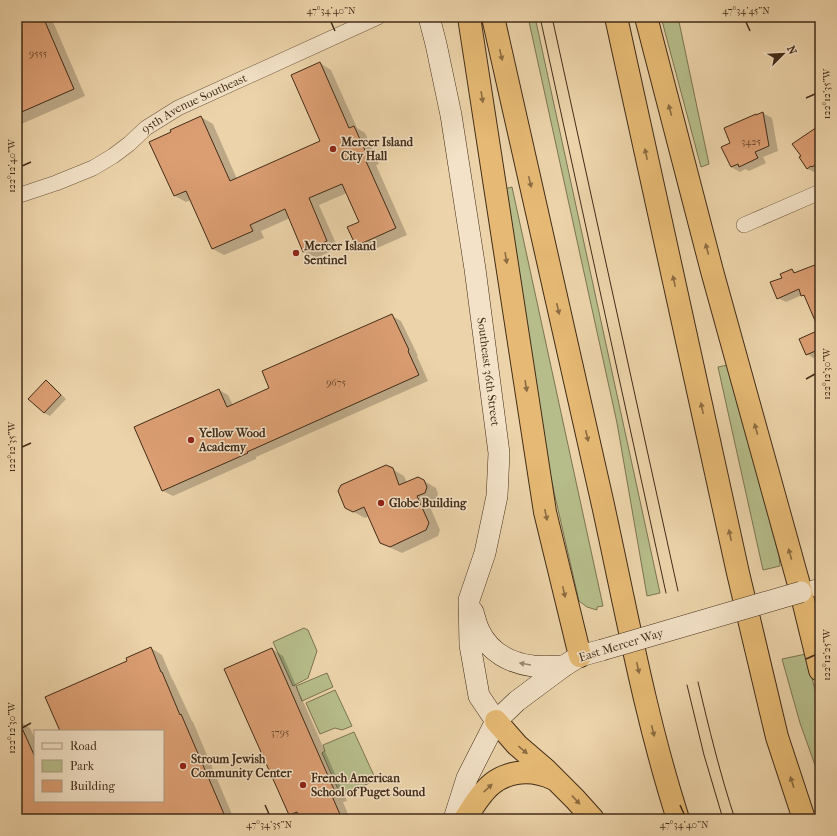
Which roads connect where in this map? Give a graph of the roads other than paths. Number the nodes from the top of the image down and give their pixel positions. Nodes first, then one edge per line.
1 (378, 17) edge
2 (429, 17) edge
3 (469, 17) edge
4 (493, 17) edge
5 (616, 17) edge
6 (646, 17) edge
7 (820, 192) edge
8 (17, 196) edge
9 (744, 224) dead end
10 (810, 589) edge
11 (469, 600) junction
12 (572, 661) junction
13 (820, 670) edge
14 (496, 721) junction
15 (558, 782) junction
16 (454, 819) edge
17 (465, 819) edge
18 (593, 819) edge
19 (678, 819) edge
20 (804, 819) edge

1 - 8 street, 95th Avenue Southeast
2 - 11 street, Southeast 36th Street
3 -> 12 highway
4 -> 19 highway
20 -> 5 highway
10 -> 6 highway
7 - 9 street
10 - 12 street, East Mercer Way, bridge
10 - 13 highway
12 -> 11 street
11 - 14 street, Southeast 36th Street
12 - 14 street, East Mercer Way
14 -> 15 highway
14 - 16 street, East Mercer Way
17 -> 15 highway
15 -> 18 highway

